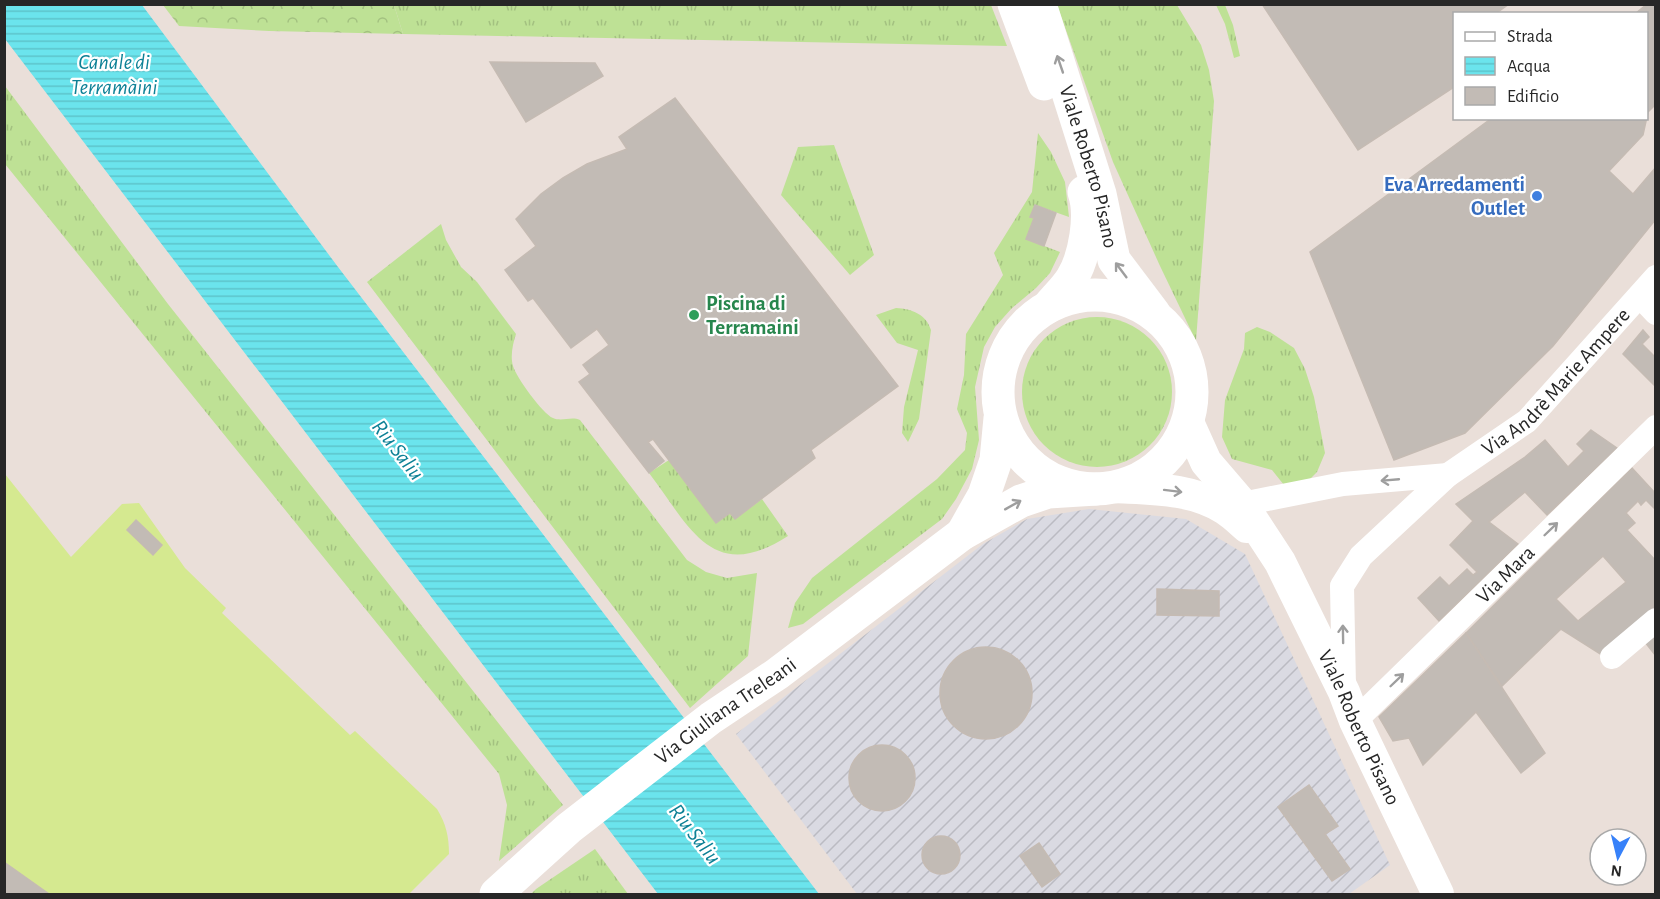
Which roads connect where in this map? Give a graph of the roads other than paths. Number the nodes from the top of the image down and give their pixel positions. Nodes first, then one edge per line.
1 (1014, 4) edge
2 (1040, 4) edge
3 (1656, 278) edge
4 (1648, 305) edge
5 (1048, 307) junction
6 (1156, 317) junction
7 (1000, 418) junction
8 (1188, 422) junction
9 (1656, 428) edge
10 (1448, 475) junction
11 (1105, 488) junction
12 (1242, 504) junction
13 (962, 534) junction
14 (1280, 562) junction
15 (1656, 620) edge
16 (1612, 657) dead end
17 (1344, 692) junction
18 (1355, 721) junction
19 (496, 894) edge
20 (1438, 894) edge

1 - 5 main road, Viale Roberto Pisano
6 -> 2 main road, Viale Roberto Pisano
3 - 4 street, Via Andrè Marie Ampere
4 - 10 street, Via Andrè Marie Ampere
5 - 6 main road
5 - 7 main road
6 - 8 main road
7 - 11 main road
7 - 13 main road, Via Giuliana Treleani
8 - 11 main road
8 - 12 street, Viale Roberto Pisano
18 -> 9 street, Via Mara
10 -> 12 street, Via Andrè Marie Ampere
17 -> 10 street, Via Andrè Marie Ampere
13 -> 11 main road, Via Giuliana Treleani
11 -> 14 street, Viale Roberto Pisano
12 - 14 street, Viale Roberto Pisano
13 - 19 main road, Via Giuliana Treleani
14 - 17 street, Viale Roberto Pisano
15 - 16 street
17 - 18 street, Viale Roberto Pisano
18 - 20 street, Viale Roberto Pisano

